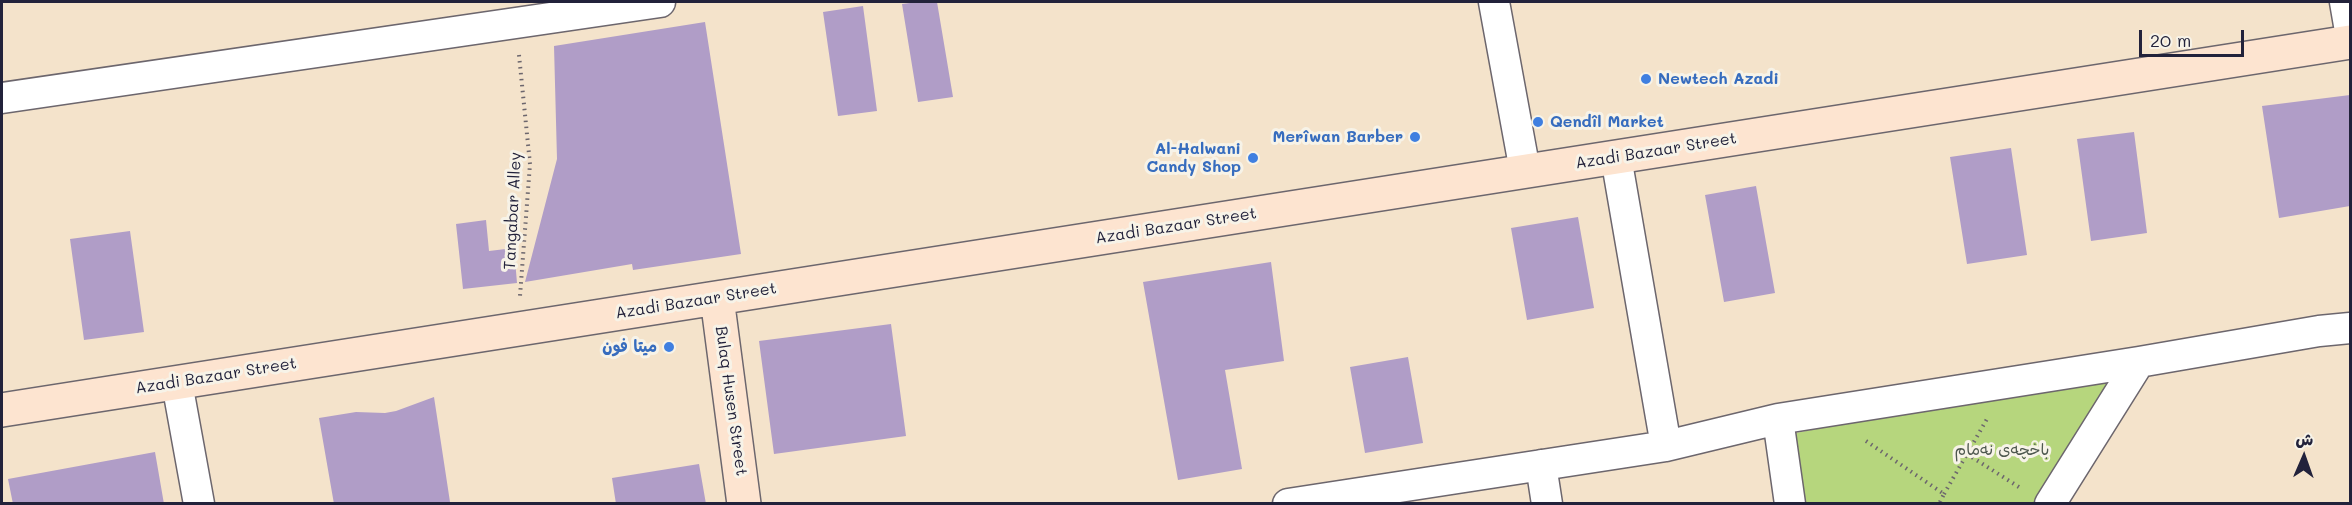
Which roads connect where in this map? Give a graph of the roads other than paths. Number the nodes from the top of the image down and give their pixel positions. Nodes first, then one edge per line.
1 (660, 2) edge
2 (1494, 2) edge
3 (2345, 2) edge
4 (514, 11) edge
5 (2350, 31) edge
6 (2350, 42) edge
7 (2, 98) edge
8 (1616, 157) junction
9 (1525, 171) junction
10 (717, 298) junction
11 (2350, 328) edge
12 (2139, 362) junction
13 (177, 382) junction
14 (2, 410) edge
15 (1778, 419) junction
16 (1666, 446) junction
17 (1541, 465) junction
18 (2039, 498) edge
19 (1294, 503) edge
20 (199, 504) edge
21 (744, 504) edge
22 (1288, 504) edge
23 (1546, 504) edge
24 (1790, 504) edge

1 - 4 street
2 - 9 street
3 - 5 street
4 - 7 street
6 - 8 street, Azadi Bazaar Street
8 - 9 street, Azadi Bazaar Street
8 - 16 street
9 - 10 street, Azadi Bazaar Street
10 - 13 street, Azadi Bazaar Street
10 - 21 street, Bulaq Husen Street
11 - 12 street
12 - 15 street
12 - 18 street
13 - 14 street, Azadi Bazaar Street
13 - 20 street
15 - 16 street
15 - 24 street
16 - 17 street
17 - 19 street
17 - 23 street
19 - 22 street

